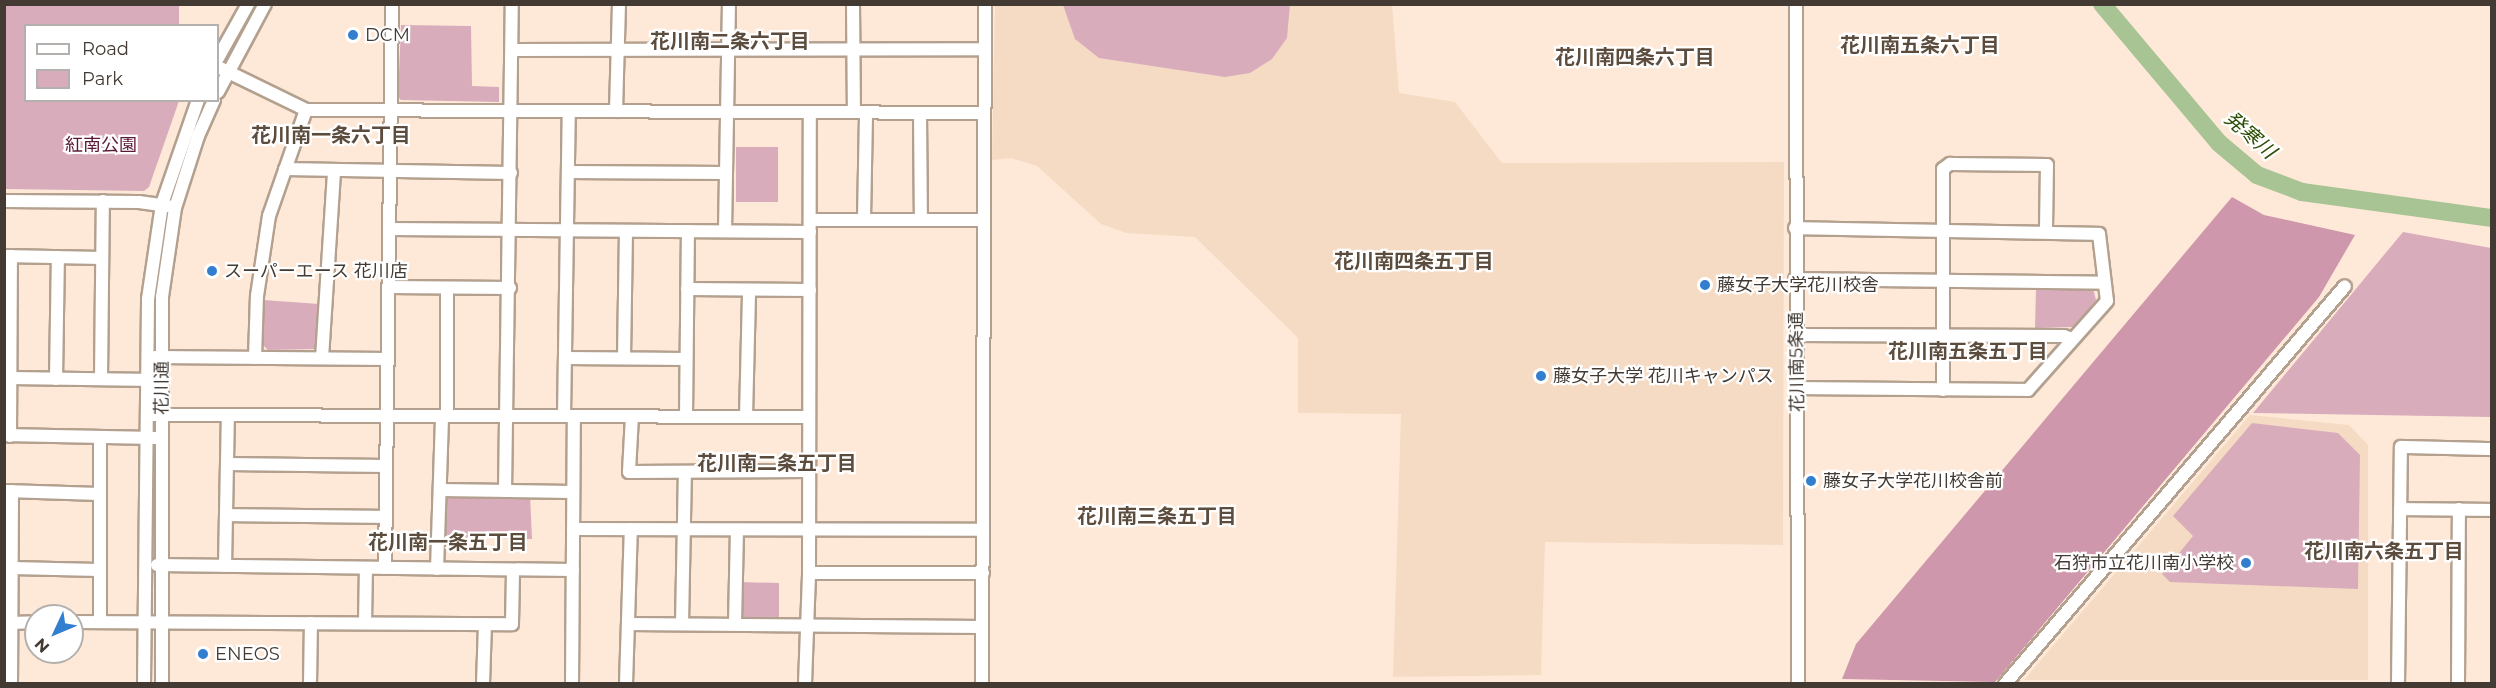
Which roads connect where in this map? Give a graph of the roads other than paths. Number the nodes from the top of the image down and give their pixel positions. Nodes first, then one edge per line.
1 (248, 4) edge
2 (265, 4) edge
3 (392, 4) edge
4 (512, 4) edge
5 (619, 4) edge
6 (729, 4) edge
7 (854, 4) edge
8 (985, 4) edge
9 (1796, 4) edge
10 (853, 49) junction
11 (985, 49) junction
12 (512, 50) junction
13 (619, 50) junction
14 (728, 50) junction
15 (219, 56) edge
16 (222, 70) edge
17 (219, 86) edge
18 (197, 102) edge
19 (213, 102) edge
20 (306, 110) junction
21 (391, 110) junction
22 (512, 111) junction
23 (569, 111) junction
24 (616, 111) junction
25 (727, 111) junction
26 (810, 112) junction
27 (860, 112) junction
28 (920, 112) junction
29 (984, 113) junction
30 (285, 169) junction
31 (334, 170) junction
32 (390, 171) junction
33 (568, 172) junction
34 (511, 173) junction
35 (726, 173) junction
36 (4, 201) edge
37 (103, 201) junction
38 (162, 204) junction
39 (175, 208) junction
40 (864, 219) junction
41 (921, 219) junction
42 (984, 220) junction
43 (810, 226) junction
44 (511, 228) junction
45 (1795, 228) junction
46 (390, 229) junction
47 (567, 230) junction
48 (1945, 230) junction
49 (626, 231) junction
50 (688, 231) junction
51 (725, 231) junction
52 (2046, 232) junction
53 (8, 256) edge
54 (58, 257) junction
55 (102, 258) junction
56 (1795, 279) junction
57 (1943, 281) junction
58 (2104, 283) junction
59 (2345, 286) dead end
60 (389, 287) junction
61 (447, 288) junction
62 (510, 288) junction
63 (687, 290) junction
64 (748, 290) junction
65 (810, 290) junction
66 (1796, 334) junction
67 (1942, 335) junction
68 (2073, 339) junction
69 (162, 356) junction
70 (146, 357) junction
71 (255, 358) junction
72 (322, 358) junction
73 (565, 358) junction
74 (624, 358) junction
75 (388, 359) junction
76 (686, 359) junction
77 (10, 378) junction
78 (56, 379) junction
79 (101, 379) junction
80 (162, 379) junction
81 (147, 380) junction
82 (1797, 388) junction
83 (1943, 390) junction
84 (148, 415) junction
85 (162, 415) junction
86 (228, 415) junction
87 (387, 415) junction
88 (445, 416) junction
89 (508, 416) junction
90 (569, 416) junction
91 (632, 416) junction
92 (686, 417) junction
93 (746, 417) junction
94 (809, 417) junction
95 (7, 435) edge
96 (100, 436) junction
97 (148, 438) junction
98 (162, 438) junction
99 (2492, 449) edge
100 (227, 464) junction
101 (387, 466) junction
102 (685, 471) junction
103 (809, 471) junction
104 (441, 490) junction
105 (8, 491) edge
106 (505, 491) junction
107 (573, 492) junction
108 (99, 494) junction
109 (2400, 508) junction
110 (2459, 509) junction
111 (2492, 510) edge
112 (226, 515) junction
113 (386, 516) junction
114 (573, 529) junction
115 (631, 529) junction
116 (686, 530) junction
117 (737, 530) junction
118 (983, 530) junction
119 (809, 531) junction
120 (146, 564) junction
121 (163, 566) junction
122 (225, 566) junction
123 (12, 568) junction
124 (366, 568) junction
125 (385, 568) junction
126 (437, 569) junction
127 (99, 570) junction
128 (513, 570) junction
129 (573, 570) junction
130 (809, 573) junction
131 (983, 573) junction
132 (145, 621) junction
133 (24, 622) edge
134 (84, 622) edge
135 (100, 622) junction
136 (162, 622) junction
137 (11, 623) junction
138 (311, 623) junction
139 (365, 623) junction
140 (485, 624) junction
141 (628, 624) junction
142 (682, 624) junction
143 (735, 624) junction
144 (809, 625) junction
145 (982, 627) junction
146 (11, 684) edge
147 (144, 684) edge
148 (162, 684) edge
149 (310, 684) edge
150 (483, 684) edge
151 (572, 684) edge
152 (626, 684) edge
153 (805, 684) edge
154 (982, 684) edge
155 (1798, 684) edge
156 (2005, 684) edge
157 (2398, 684) edge
158 (2458, 684) edge

1 - 15 street
2 - 16 street
3 - 21 street
4 - 12 street
5 - 13 street
6 - 14 street
7 - 10 street
8 - 11 street
9 - 45 street, 花川南5条通
10 - 11 street
10 - 14 street
10 - 27 street
11 - 29 street
12 - 13 street
12 - 22 street
13 - 14 street
13 - 24 street
14 - 25 street
16 - 17 street
16 - 20 street
18 - 38 street, 花川通
19 - 39 street, 花川通
20 - 21 street
20 - 30 street
21 - 22 street
21 - 32 street
22 - 23 street
22 - 34 street
23 - 24 street
23 - 33 street
24 - 25 street
25 - 26 street
25 - 35 street
26 - 27 street
26 - 43 street
27 - 28 street
27 - 40 street
28 - 29 street
28 - 41 street
29 - 42 street
30 - 31 street
30 - 71 street
31 - 32 street
31 - 72 street
32 - 34 street
32 - 46 street
33 - 35 street
33 - 47 street
34 - 44 street
35 - 51 street
36 - 37 street
37 - 38 street
37 - 55 street
38 - 39 street
38 - 70 street, 花川通
39 - 69 street, 花川通
40 - 41 street
40 - 43 street
41 - 42 street
42 - 118 street
43 - 51 street
43 - 65 street
44 - 46 street
44 - 47 street
44 - 62 street
45 - 48 street
45 - 56 street, 花川南5条通
46 - 60 street
47 - 49 street
47 - 73 street
48 - 52 street
48 - 52 street
48 - 57 street
49 - 50 street
49 - 74 street
50 - 51 street
50 - 63 street
52 - 58 street
53 - 54 street
53 - 77 street
54 - 55 street
54 - 78 street
55 - 79 street
56 - 57 street
56 - 66 street, 花川南5条通
57 - 58 street
57 - 67 street
58 - 68 street
59 - 156 street
60 - 61 street
60 - 75 street
61 - 62 street
61 - 88 street
62 - 89 street
63 - 64 street
63 - 76 street
64 - 65 street
64 - 93 street
65 - 94 street
66 - 67 street
66 - 82 street, 花川南5条通
67 - 68 street
67 - 83 street
68 - 83 street
69 - 70 street
69 - 71 street
69 - 80 street, 花川通
70 - 81 street, 花川通
71 - 72 street
72 - 75 street
73 - 74 street
73 - 90 street
74 - 76 street
75 - 87 street
76 - 92 street
77 - 78 street
77 - 95 street
78 - 79 street
79 - 81 street
80 - 81 street
80 - 85 street, 花川通
81 - 84 street, 花川通
82 - 83 street
82 - 155 street, 花川南5条通
84 - 85 street
84 - 97 street, 花川通
85 - 86 street
85 - 98 street, 花川通
86 - 87 street
86 - 100 street
87 - 88 street
87 - 101 street
88 - 89 street
88 - 104 street
89 - 90 street
89 - 106 street
90 - 91 street
90 - 107 street
91 - 92 street
91 - 102 street
92 - 93 street
93 - 94 street
94 - 103 street
95 - 96 street
96 - 97 street
96 - 108 street
97 - 98 street
97 - 120 street, 花川通
98 - 121 street, 花川通
99 - 109 street
100 - 101 street
100 - 112 street
101 - 113 street
102 - 103 street
102 - 116 street
103 - 119 street
104 - 106 street
104 - 126 street
105 - 108 street
105 - 123 street
106 - 107 street
107 - 114 street
108 - 127 street
109 - 110 street
109 - 157 street
110 - 111 street
110 - 158 street
112 - 113 street
112 - 122 street
113 - 125 street
114 - 115 street
114 - 129 street
115 - 116 street
115 - 141 street
116 - 117 street
116 - 142 street
117 - 119 street
117 - 143 street
118 - 119 street
118 - 131 street
119 - 130 street
120 - 121 street
120 - 132 street, 花川通
121 - 122 street
121 - 136 street, 花川通
122 - 124 street
123 - 127 street
123 - 137 street
124 - 125 street
124 - 139 street
125 - 126 street
126 - 128 street
127 - 135 street
128 - 129 street
128 - 140 street
129 - 151 street
130 - 131 street
130 - 144 street
131 - 145 street
132 - 135 street
132 - 136 street
132 - 147 street, 花川通
133 - 137 street
134 - 135 street
136 - 138 street
136 - 148 street, 花川通
137 - 146 street
138 - 139 street
138 - 149 street
139 - 140 street
140 - 150 street
141 - 142 street
141 - 152 street
142 - 143 street
143 - 144 street
144 - 145 street
144 - 153 street
145 - 154 street

